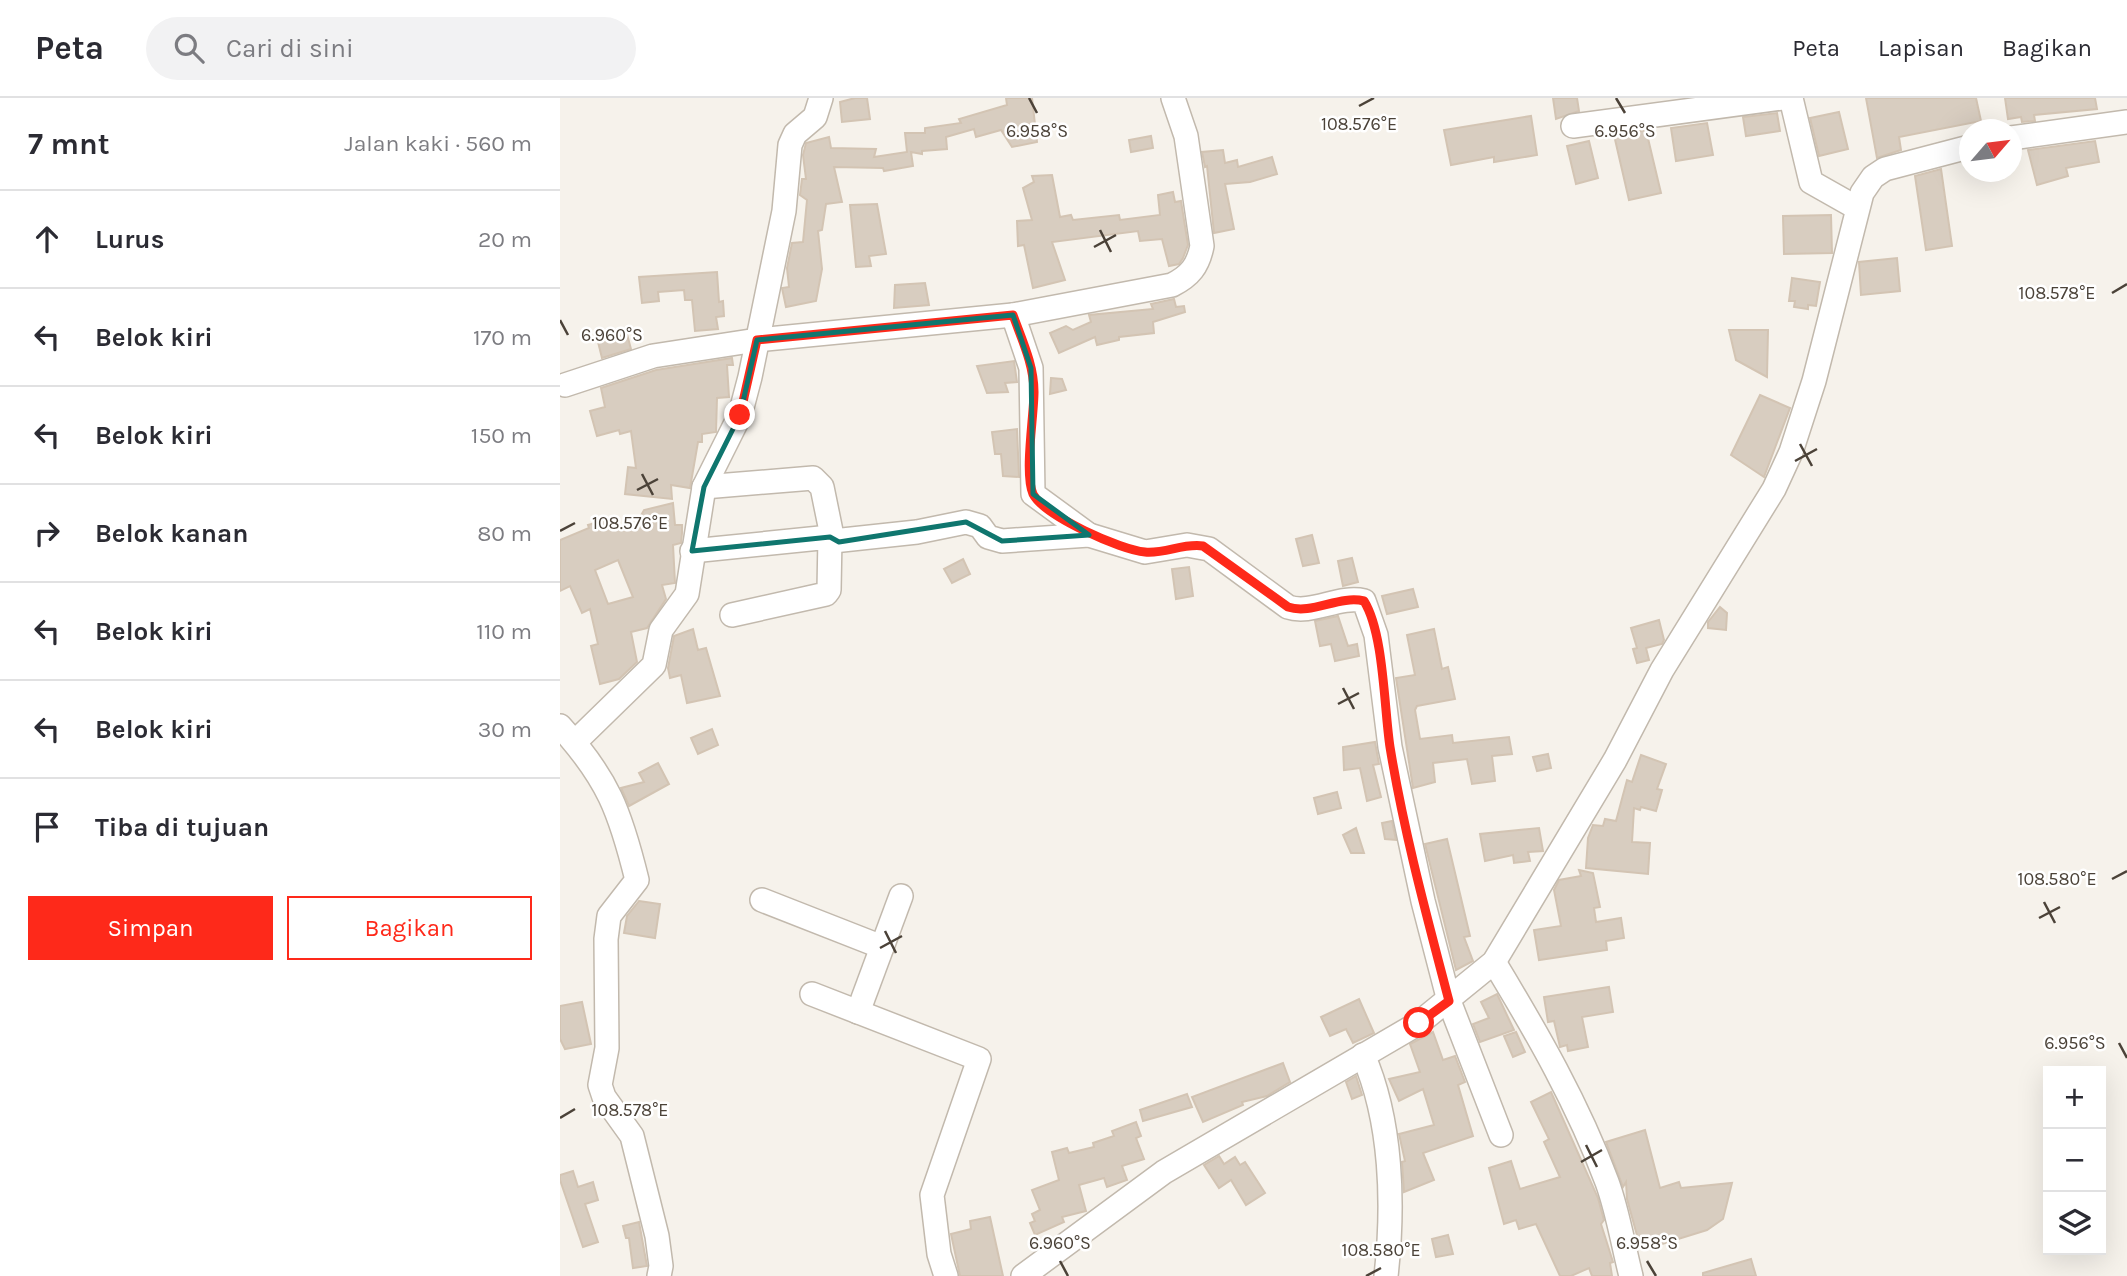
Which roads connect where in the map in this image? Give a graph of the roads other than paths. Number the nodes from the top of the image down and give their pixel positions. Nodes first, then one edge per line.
1 (821, 98) edge
2 (1173, 98) edge
3 (1782, 98) edge
4 (1791, 98) edge
5 (2127, 122) edge
6 (1573, 126) dead end
7 (2022, 136) edge
8 (1959, 150) edge
9 (1857, 208) junction
10 (1013, 315) junction
11 (757, 340) junction
12 (565, 386) dead end
13 (704, 487) junction
14 (1089, 535) junction
15 (830, 537) junction
16 (692, 551) junction
17 (732, 615) dead end
18 (567, 734) edge
19 (901, 896) dead end
20 (762, 900) dead end
21 (882, 947) junction
22 (1494, 962) junction
23 (812, 994) dead end
24 (1449, 1001) junction
25 (858, 1012) junction
26 (1363, 1055) junction
27 (1501, 1135) dead end
28 (659, 1276) edge
29 (946, 1276) edge
30 (1023, 1276) edge
31 (1386, 1276) edge
32 (1631, 1276) edge

1 - 11 street
2 - 10 street
3 - 6 street
4 - 9 street
5 - 7 street
8 - 9 street
9 - 22 street
10 - 11 street
10 - 14 street
11 - 12 street
11 - 13 street
13 - 15 street
13 - 16 street
14 - 15 street
14 - 24 street
15 - 16 street
15 - 17 street
16 - 18 street
18 - 28 street
19 - 21 street
20 - 21 street
21 - 25 street
22 - 24 street
22 - 32 street
23 - 25 street
24 - 26 street
24 - 27 street
25 - 29 street
26 - 30 street
26 - 31 street

